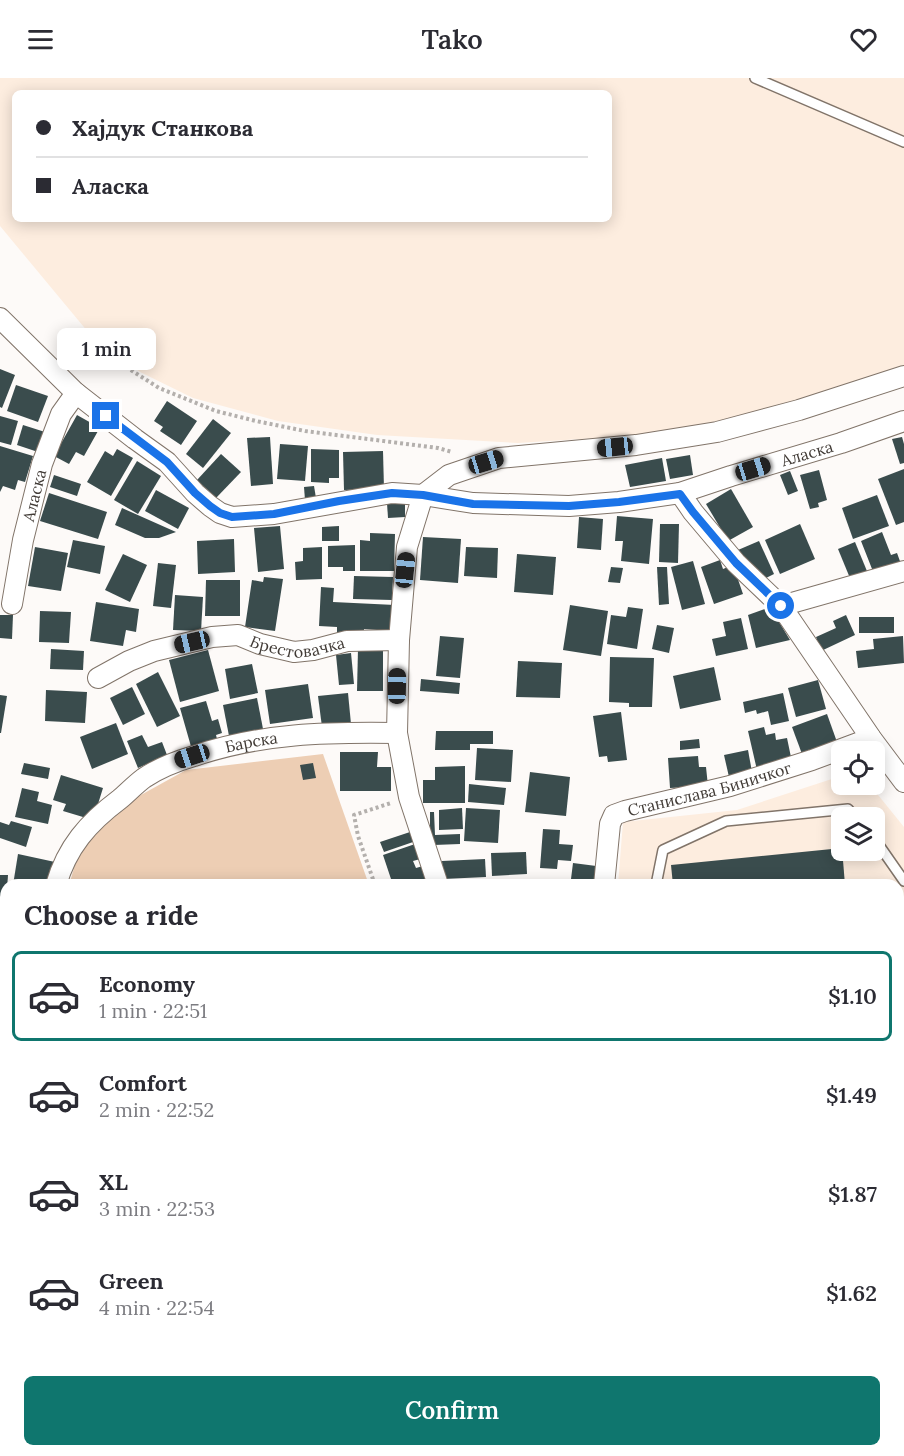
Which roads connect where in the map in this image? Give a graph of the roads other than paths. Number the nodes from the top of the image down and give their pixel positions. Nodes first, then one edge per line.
1 (755, 78) edge
2 (904, 142) edge
3 (0, 318) edge
4 (904, 376) edge
5 (76, 393) junction
6 (904, 421) edge
7 (680, 494) junction
8 (423, 495) junction
9 (904, 571) edge
10 (12, 604) dead end
11 (781, 606) junction
12 (399, 640) junction
13 (98, 678) dead end
14 (397, 733) junction
15 (871, 738) junction
16 (904, 782) edge
17 (831, 811) edge
18 (885, 854) edge
19 (58, 879) edge
20 (436, 879) edge
21 (605, 879) edge
22 (657, 879) edge
23 (903, 879) edge

1 - 2 lane
3 - 5 street, Аласка
4 - 8 street
5 - 8 street, Аласка
5 - 10 street, Аласка
6 - 7 street, Аласка
7 - 8 street, Аласка
7 - 11 street
8 - 12 street
9 - 11 street
11 - 15 street
12 - 13 street, Брестовачка
12 - 14 street
14 - 19 street, Барска
14 - 20 street
15 - 16 street
15 - 21 street, Станислава Биничког
17 - 22 lane
18 - 23 lane

